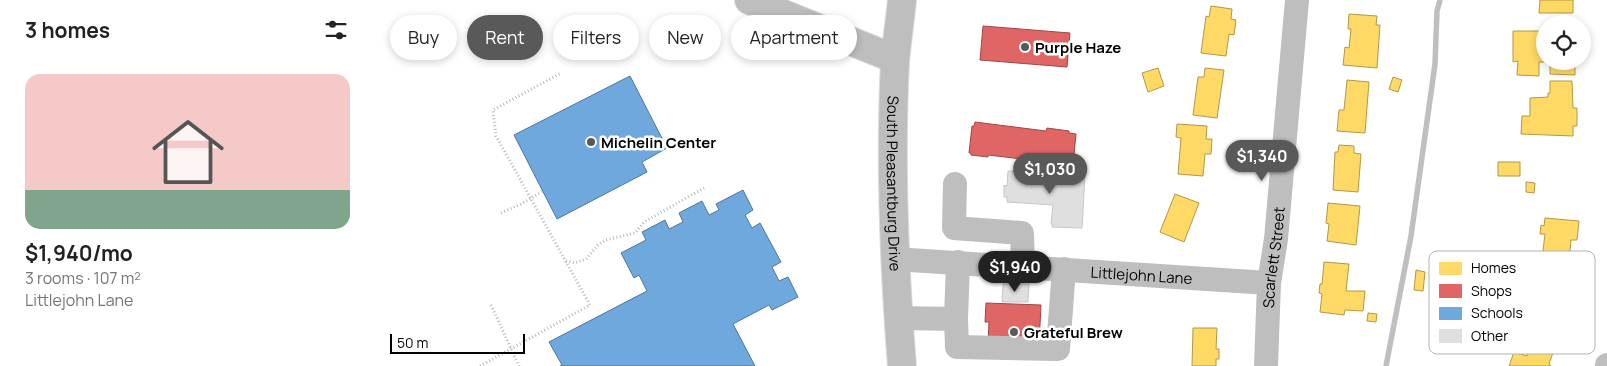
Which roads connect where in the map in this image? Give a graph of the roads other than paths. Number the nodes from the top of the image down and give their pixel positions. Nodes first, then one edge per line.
1 (749, 0) edge
2 (902, 0) edge
3 (1297, 0) edge
4 (895, 60) junction
5 (955, 184) dead end
6 (972, 230) junction
7 (894, 259) junction
8 (965, 263) junction
9 (1023, 266) junction
10 (1065, 269) junction
11 (1269, 283) junction
12 (898, 318) junction
13 (956, 319) junction
14 (902, 366) edge
15 (1267, 366) edge

1 - 4 main road
2 - 4 main road, South Pleasantburg Drive
3 - 11 street, Scarlett Street
4 - 7 main road, South Pleasantburg Drive
5 - 6 street
6 - 8 street
6 - 9 street
7 - 8 street, Littlejohn Lane
7 - 12 main road, South Pleasantburg Drive
8 - 9 street, Littlejohn Lane
8 - 13 street
9 - 10 street, Littlejohn Lane
10 - 11 street, Littlejohn Lane
10 - 13 street
11 - 15 street, Scarlett Street
12 - 13 street
12 - 14 main road, South Pleasantburg Drive

